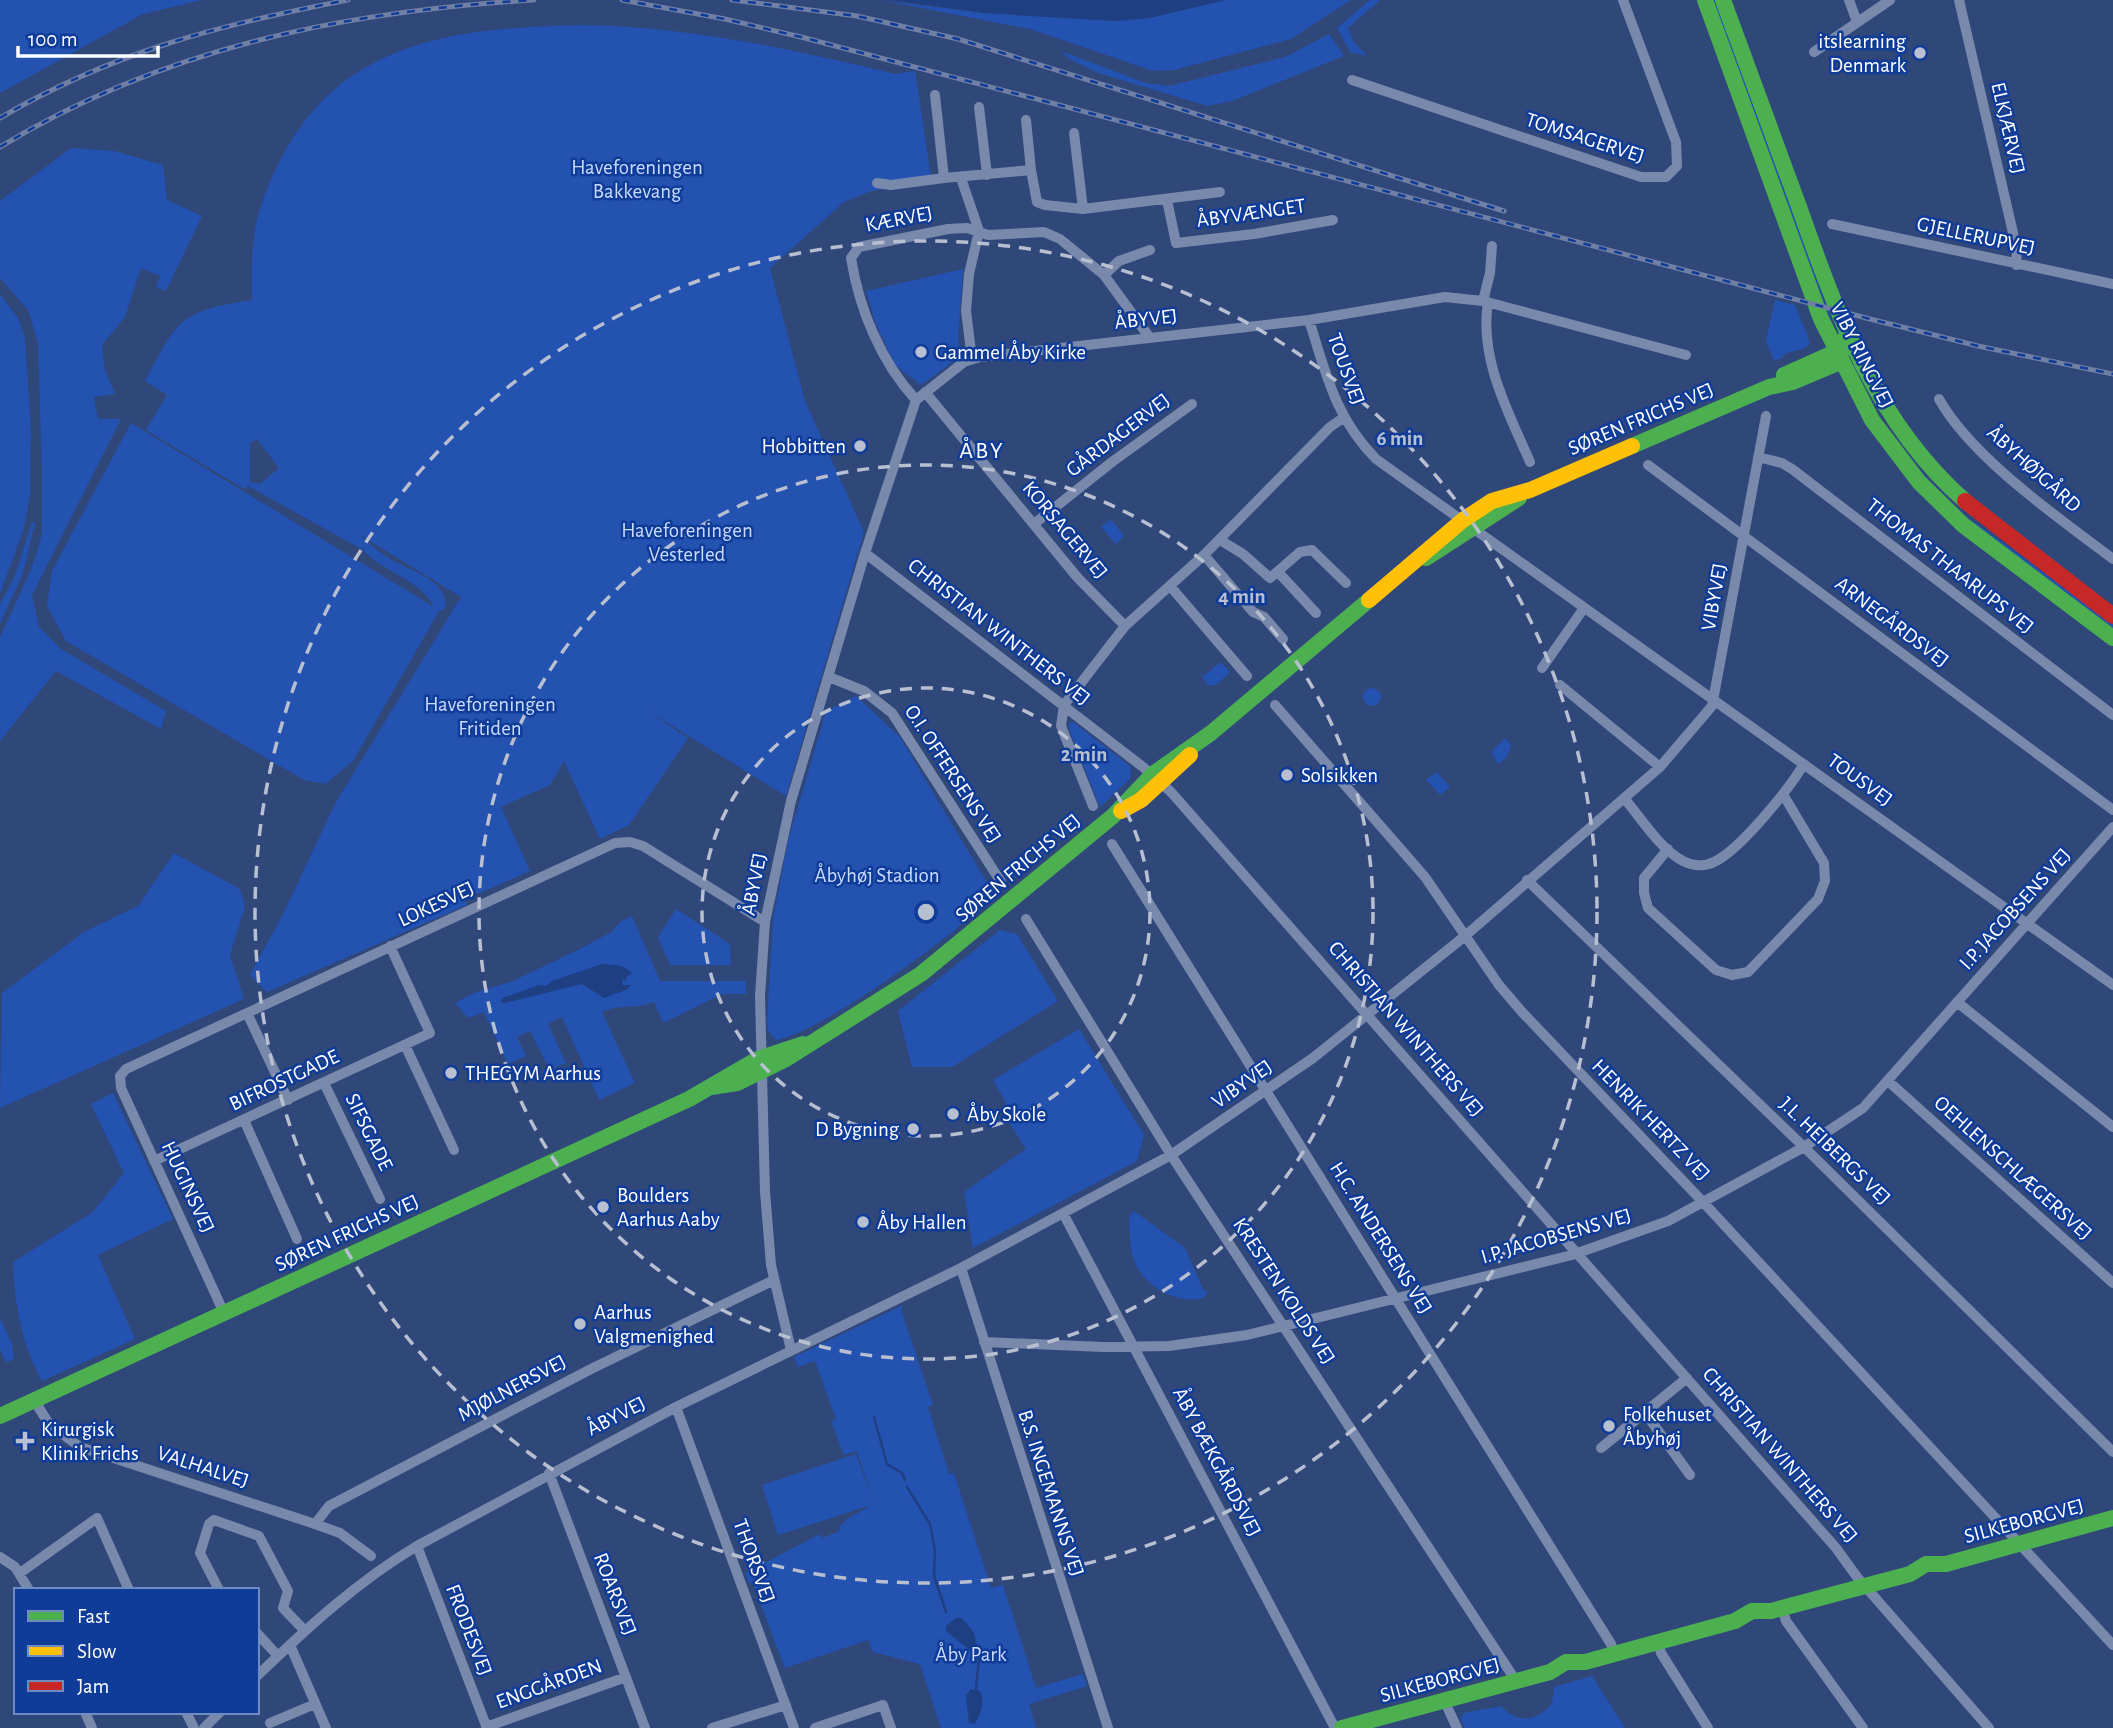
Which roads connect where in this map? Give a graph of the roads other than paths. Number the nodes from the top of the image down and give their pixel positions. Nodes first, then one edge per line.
1 (1623, 0) edge
2 (1705, 0) edge
3 (1723, 0) edge
4 (1849, 0) edge
5 (1890, 0) edge
6 (1959, 0) edge
7 (1857, 22) junction
8 (1814, 52) dead end
9 (1352, 80) dead end
10 (935, 94) dead end
11 (979, 107) dead end
12 (1026, 120) dead end
13 (1074, 133) dead end
14 (1031, 170) junction
15 (987, 175) junction
16 (944, 178) junction
17 (961, 178) junction
18 (877, 183) dead end
19 (1220, 192) dead end
20 (1167, 200) junction
21 (1083, 209) junction
22 (1333, 219) dead end
23 (1832, 224) dead end
24 (979, 231) junction
25 (1492, 246) dead end
26 (1150, 250) dead end
27 (2016, 265) junction
28 (1104, 275) junction
29 (2113, 284) edge
30 (1486, 302) junction
31 (1309, 320) junction
32 (1846, 337) junction
33 (1150, 338) junction
34 (1686, 355) dead end
35 (1838, 358) junction
36 (972, 359) junction
37 (921, 396) junction
38 (1939, 399) dead end
39 (1192, 404) dead end
40 (1766, 416) dead end
41 (1343, 418) junction
42 (1900, 431) junction
43 (1758, 457) junction
44 (1530, 462) dead end
45 (1648, 465) dead end
46 (1034, 524) junction
47 (1468, 524) junction
48 (1745, 536) junction
49 (1220, 540) junction
50 (865, 553) junction
51 (1204, 555) junction
52 (2113, 559) edge
53 (1278, 572) junction
54 (1346, 583) dead end
55 (1170, 586) junction
56 (1584, 608) junction
57 (1316, 613) dead end
58 (2113, 616) edge
59 (1125, 626) junction
60 (2113, 638) edge
61 (1283, 639) dead end
62 (1542, 668) dead end
63 (1247, 676) dead end
64 (829, 677) junction
65 (1560, 685) dead end
66 (1715, 700) junction
67 (1064, 705) junction
68 (1275, 705) dead end
69 (2113, 715) edge
70 (1804, 764) junction
71 (1660, 767) junction
72 (1157, 779) junction
73 (1784, 796) junction
74 (1624, 798) junction
75 (1093, 806) dead end
76 (2113, 810) edge
77 (2113, 827) edge
78 (1112, 844) dead end
79 (1668, 849) junction
80 (1527, 880) junction
81 (1001, 882) dead end
82 (1026, 919) dead end
83 (765, 922) junction
84 (2028, 923) junction
85 (1465, 936) junction
86 (390, 946) junction
87 (2113, 985) edge
88 (1957, 1002) junction
89 (247, 1013) junction
90 (1369, 1016) junction
91 (405, 1045) junction
92 (762, 1064) junction
93 (120, 1076) joint
94 (1888, 1081) junction
95 (324, 1083) junction
96 (1267, 1091) junction
97 (288, 1100) junction
98 (244, 1120) junction
99 (2113, 1127) edge
100 (1804, 1147) junction
101 (454, 1150) dead end
102 (1171, 1156) junction
103 (154, 1161) junction
104 (380, 1199) dead end
105 (1703, 1202) junction
106 (1064, 1215) junction
107 (297, 1239) dead end
108 (1577, 1254) junction
109 (961, 1268) junction
110 (774, 1280) junction
111 (2113, 1283) edge
112 (1396, 1299) junction
113 (224, 1313) junction
114 (1284, 1327) junction
115 (984, 1342) junction
116 (1134, 1347) junction
117 (791, 1350) junction
118 (1687, 1378) junction
119 (34, 1401) junction
120 (676, 1407) junction
121 (1646, 1414) junction
122 (0, 1416) edge
123 (1601, 1448) dead end
124 (2113, 1452) edge
125 (549, 1473) junction
126 (1690, 1475) dead end
127 (2113, 1518) edge
128 (315, 1524) junction
129 (2020, 1544) junction
130 (417, 1546) junction
131 (371, 1556) dead end
132 (0, 1557) edge
133 (20, 1573) junction
134 (1864, 1586) junction
135 (28, 1588) edge
136 (128, 1588) edge
137 (218, 1588) edge
138 (1777, 1610) junction
139 (304, 1631) junction
140 (259, 1635) edge
141 (1658, 1642) junction
142 (290, 1645) junction
143 (2113, 1645) edge
144 (1614, 1654) junction
145 (278, 1656) junction
146 (259, 1674) edge
147 (626, 1677) junction
148 (1516, 1681) junction
149 (1444, 1700) junction
150 (315, 1704) junction
151 (786, 1705) junction
152 (218, 1714) edge
153 (270, 1723) dead end
154 (486, 1727) edge
155 (204, 1728) edge
156 (326, 1728) edge
157 (645, 1728) edge
158 (712, 1728) edge
159 (794, 1728) edge
160 (815, 1728) edge
161 (891, 1728) edge
162 (1108, 1728) edge
163 (1335, 1728) edge
164 (1342, 1728) edge
165 (1457, 1728) edge
166 (1708, 1728) edge
167 (1863, 1728) edge
168 (1989, 1728) edge

1 - 9 street, TOMSAGERVEJ
2 - 35 street, VIBY RINGVEJ
3 - 32 street, VIBY RINGVEJ
4 - 7 street
5 - 7 street
6 - 27 street, ELKJÆRVEJ
7 - 8 street
10 - 16 street
11 - 15 street
12 - 14 street, ÅBYVÆNGET
13 - 21 street
14 - 15 street
14 - 21 street, ÅBYVÆNGET
15 - 17 street
16 - 17 street
16 - 18 street
17 - 24 street
19 - 20 street, ÅBYVÆNGET
20 - 21 street, ÅBYVÆNGET
20 - 22 street, ÅBYVÆNGET
23 - 27 street, GJELLERUPVEJ
24 - 28 street, KÆRVEJ
24 - 36 street
24 - 37 street, KÆRVEJ
25 - 30 street
26 - 28 street
27 - 29 street, GJELLERUPVEJ
28 - 33 street, KÆRVEJ
30 - 31 street, ÅBYVEJ
30 - 34 street, ÅBYVEJ
30 - 44 street
31 - 33 street, ÅBYVEJ
31 - 41 street, TOUSVEJ
32 - 35 street
32 - 42 street, VIBY RINGVEJ
33 - 36 street, ÅBYVEJ
35 - 42 street
35 - 47 street, SØREN FRICHS VEJ
35 - 60 street, VIBY RINGVEJ
36 - 37 street, ÅBYVEJ
37 - 46 street, KORSAGERVEJ
37 - 50 street, ÅBYVEJ
38 - 52 street, ÅBYHØJGÅRD
39 - 46 street, GÅRDAGERVEJ
40 - 43 street, VIBYVEJ
41 - 47 street, TOUSVEJ
41 - 49 street
42 - 58 street, VIBY RINGVEJ
43 - 48 street, VIBYVEJ
43 - 69 street, THOMAS THAARUPS VEJ
45 - 48 street, ARNEGÅRDSVEJ
46 - 59 street, KORSAGERVEJ
47 - 56 street, TOUSVEJ
47 - 72 street, SØREN FRICHS VEJ
48 - 66 street, VIBYVEJ
48 - 76 street, ARNEGÅRDSVEJ
49 - 51 street
49 - 53 street
50 - 64 street, ÅBYVEJ
50 - 67 street, CHRISTIAN WINTHERS VEJ
51 - 55 street
51 - 61 street
53 - 54 street
53 - 57 street
55 - 59 street
55 - 63 street
56 - 62 street
56 - 66 street, TOUSVEJ
59 - 67 street
64 - 81 street, O.I. OFFERSENS VEJ
64 - 83 street, ÅBYVEJ
65 - 71 street
66 - 70 street, TOUSVEJ
66 - 71 street, VIBYVEJ
67 - 72 street, CHRISTIAN WINTHERS VEJ
67 - 75 street
68 - 85 street, HENRIK HERTZ VEJ
70 - 73 street
70 - 84 street, TOUSVEJ
71 - 74 street, VIBYVEJ
72 - 90 street, CHRISTIAN WINTHERS VEJ
72 - 92 street, SØREN FRICHS VEJ
73 - 79 street
73 - 79 street
74 - 79 street
74 - 80 street, VIBYVEJ
77 - 84 street, I.P. JACOBSENS VEJ
78 - 96 street, H.C. ANDERSENS VEJ
80 - 85 street, VIBYVEJ
80 - 100 street, J.L. HEIBERGS VEJ
82 - 102 street, KRESTEN KOLDS VEJ
83 - 86 street, LOKESVEJ
83 - 92 street, ÅBYVEJ
84 - 87 street, TOUSVEJ
84 - 88 street, I.P. JACOBSENS VEJ
85 - 90 street, VIBYVEJ
85 - 105 street, HENRIK HERTZ VEJ
86 - 89 street, LOKESVEJ
86 - 91 street, BIFROSTGADE
88 - 94 street, I.P. JACOBSENS VEJ
88 - 99 street
89 - 93 street, LOKESVEJ
89 - 97 street
90 - 96 street, VIBYVEJ
90 - 108 street, CHRISTIAN WINTHERS VEJ
91 - 95 street, BIFROSTGADE
91 - 101 street
92 - 110 street, ÅBYVEJ
92 - 113 street, SØREN FRICHS VEJ
93 - 103 street, HUGINSVEJ
94 - 100 street, I.P. JACOBSENS VEJ
94 - 111 street, OEHLENSCHLÆGERSVEJ
95 - 97 street, BIFROSTGADE
95 - 104 street, SIFSGADE
96 - 102 street, VIBYVEJ
96 - 112 street, H.C. ANDERSENS VEJ
97 - 98 street, BIFROSTGADE
98 - 103 street, BIFROSTGADE
98 - 107 street
100 - 105 street, I.P. JACOBSENS VEJ
100 - 124 street, J.L. HEIBERGS VEJ
102 - 106 street, VIBYVEJ
102 - 114 street, KRESTEN KOLDS VEJ
103 - 113 street, HUGINSVEJ
105 - 108 street, I.P. JACOBSENS VEJ
105 - 129 street, HENRIK HERTZ VEJ
106 - 109 street, VIBYVEJ
106 - 116 street, ÅBY BÆKGÅRDSVEJ
108 - 112 street, I.P. JACOBSENS VEJ
108 - 118 street, CHRISTIAN WINTHERS VEJ
109 - 115 street, B.S. INGEMANNS VEJ
109 - 117 street, VIBYVEJ
110 - 117 street, ÅBYVEJ
110 - 128 street, MJØLNERSVEJ
112 - 114 street, I.P. JACOBSENS VEJ
112 - 144 street, H.C. ANDERSENS VEJ
113 - 119 street, SØREN FRICHS VEJ
114 - 116 street, I.P. JACOBSENS VEJ
114 - 148 street, KRESTEN KOLDS VEJ
115 - 116 street, I.P. JACOBSENS VEJ
115 - 162 street, B.S. INGEMANNS VEJ
116 - 163 street, ÅBY BÆKGÅRDSVEJ
117 - 120 street, ÅBYVEJ
118 - 121 street
118 - 134 street, CHRISTIAN WINTHERS VEJ
119 - 122 street, SØREN FRICHS VEJ
119 - 128 street, VALHALVEJ
120 - 125 street, ÅBYVEJ
120 - 151 street, THORSVEJ
121 - 123 street
121 - 126 street
125 - 130 street, ÅBYVEJ
125 - 147 street, ROARSVEJ
127 - 129 street, SILKEBORGVEJ
128 - 131 street, VALHALVEJ
129 - 134 street, SILKEBORGVEJ
129 - 143 street, HENRIK HERTZ VEJ
130 - 139 street, ÅBYVEJ
130 - 154 street, FRODESVEJ
132 - 133 street
133 - 135 street
133 - 136 street
134 - 138 street, SILKEBORGVEJ
134 - 168 street, CHRISTIAN WINTHERS VEJ
137 - 139 street
138 - 141 street, SILKEBORGVEJ
138 - 167 street
139 - 142 street, ÅBYVEJ
140 - 145 street
141 - 144 street, SILKEBORGVEJ
141 - 166 street
142 - 145 street, ÅBYVEJ
142 - 150 street
144 - 148 street, SILKEBORGVEJ
145 - 146 street, ÅBYVEJ
147 - 154 street, ENGGÅRDEN
147 - 157 street, ROARSVEJ
148 - 149 street, SILKEBORGVEJ
149 - 164 street, SILKEBORGVEJ
149 - 165 street
150 - 153 street
150 - 156 street
151 - 158 street
151 - 159 street, THORSVEJ
152 - 155 street
160 - 161 street

